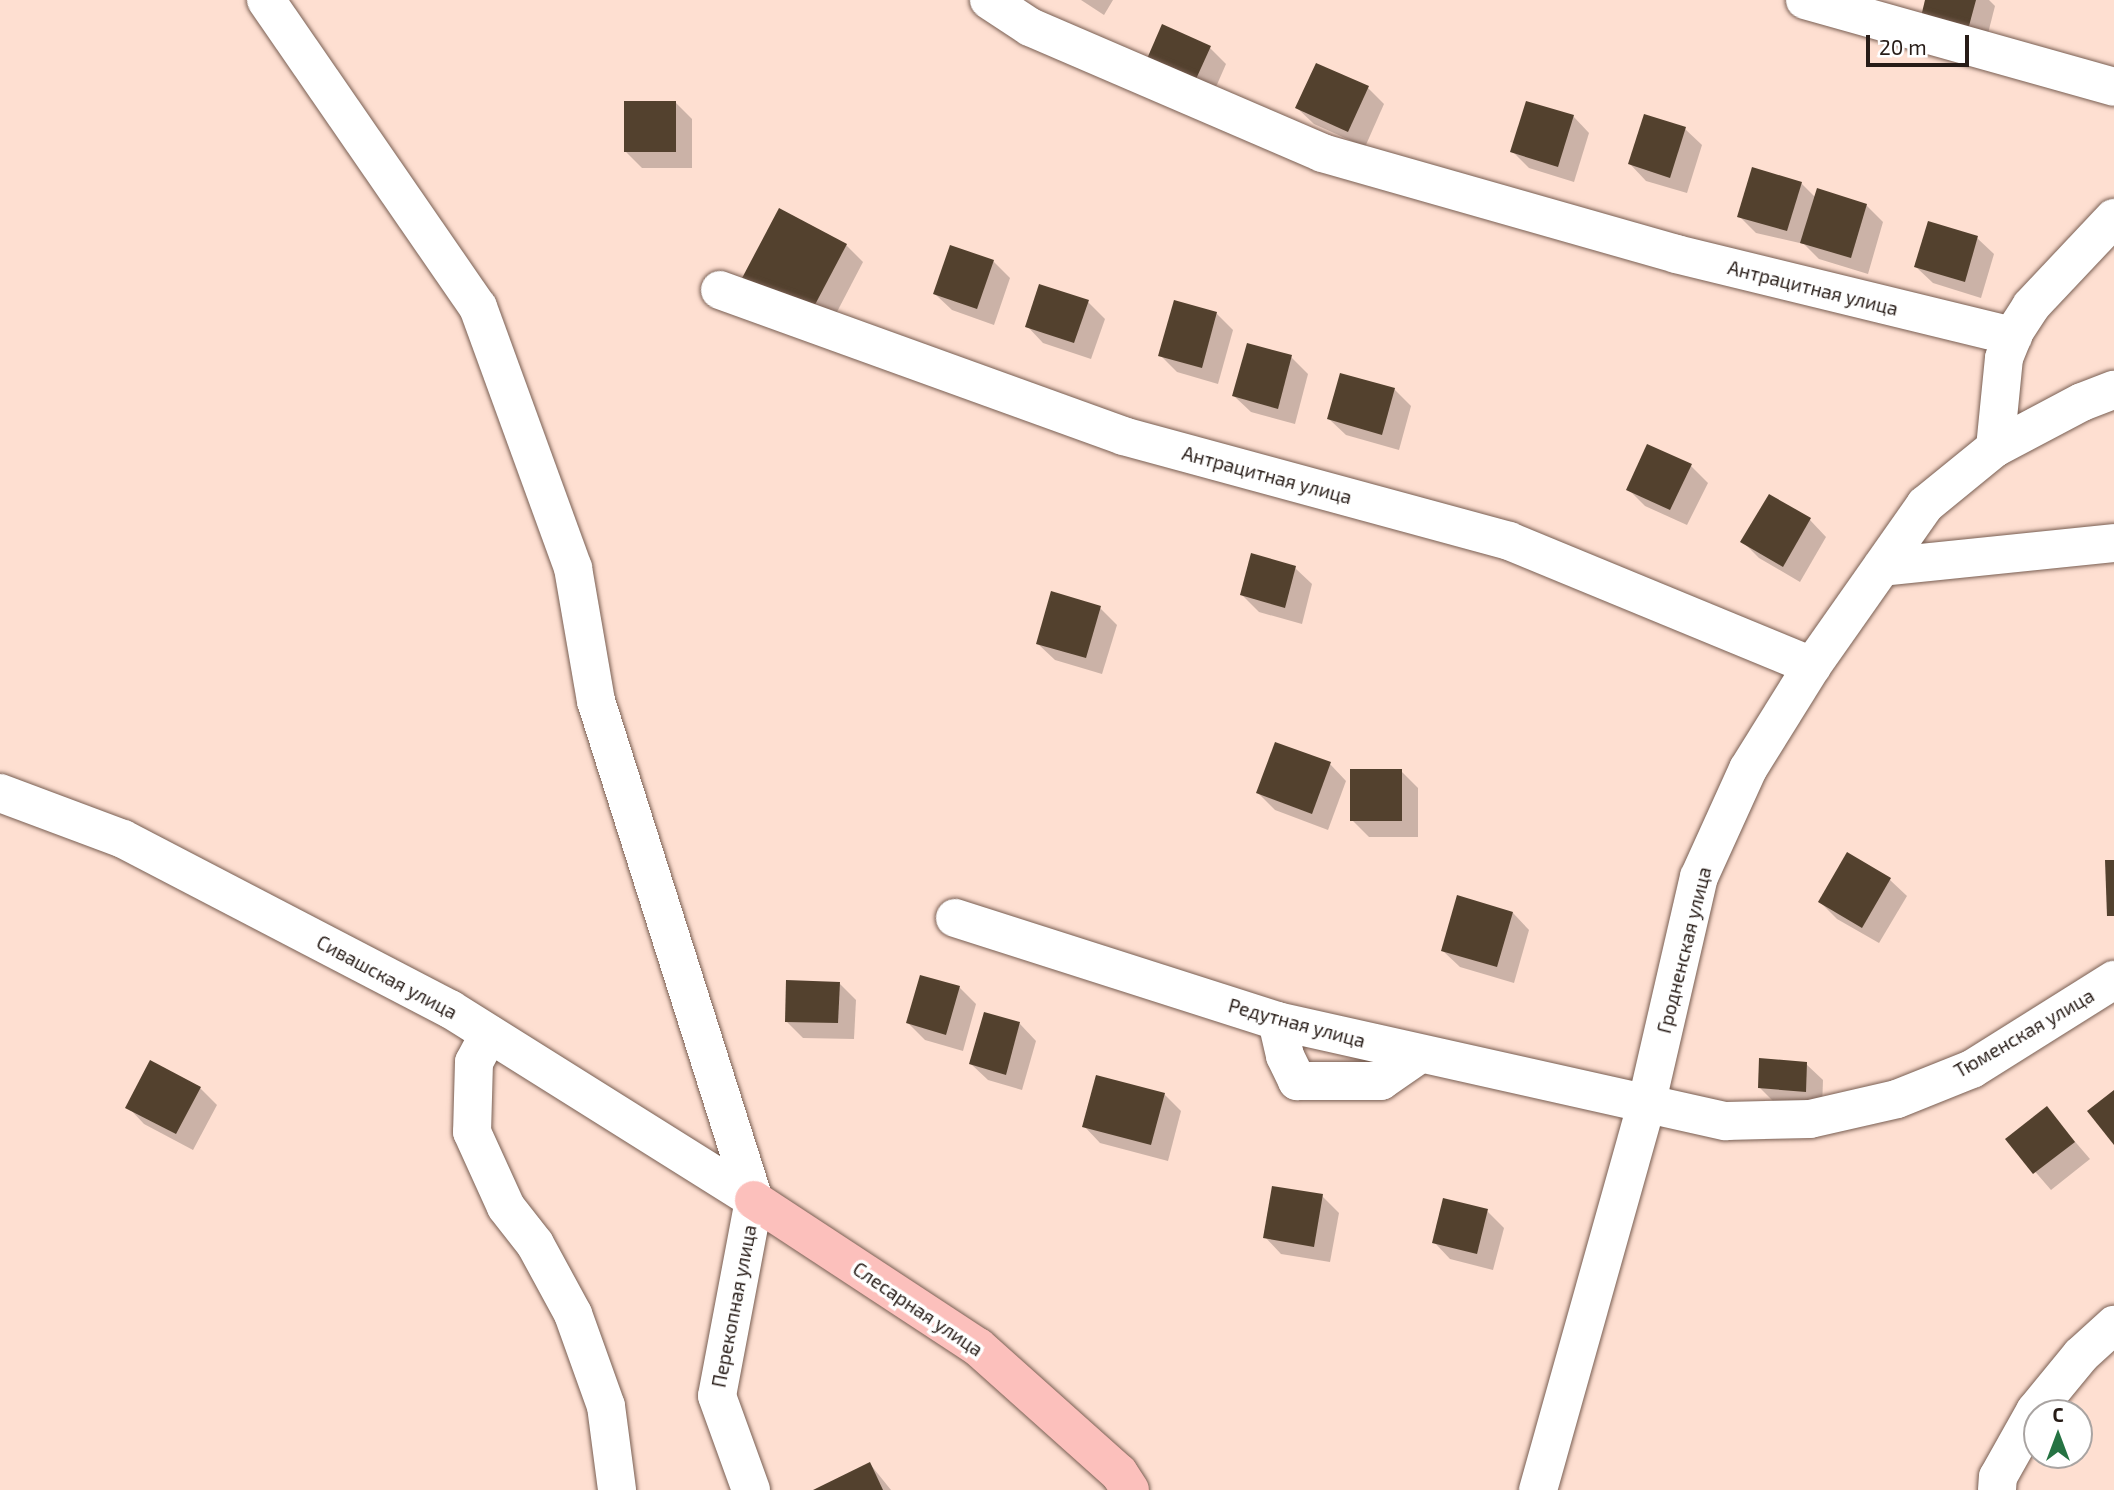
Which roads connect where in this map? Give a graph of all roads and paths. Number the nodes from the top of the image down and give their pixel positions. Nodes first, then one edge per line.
1 (267, 0) edge
2 (989, 0) edge
3 (1805, 0) edge
4 (2114, 87) edge
5 (2114, 218) edge
6 (720, 290) dead end
7 (2013, 336) junction
8 (2114, 390) edge
9 (1995, 448) junction
10 (2114, 543) edge
11 (1882, 567) junction
12 (1812, 666) junction
13 (0, 793) edge
14 (955, 918) dead end
15 (2114, 980) edge
16 (1277, 1021) junction
17 (489, 1034) junction
18 (1420, 1054) junction
19 (1646, 1106) junction
20 (754, 1200) junction
21 (2114, 1325) edge
22 (617, 1490) edge
23 (751, 1490) edge
24 (1130, 1490) edge
25 (1538, 1490) edge
26 (1997, 1490) edge

1 - 20 street
2 - 7 street, Антрацитная улица
3 - 4 street
5 - 7 street
6 - 12 street, Антрацитная улица
7 - 9 street
8 - 9 street, Гродненская улица
9 - 11 street, Гродненская улица
10 - 11 street
11 - 12 street, Гродненская улица
12 - 19 street, Гродненская улица
13 - 17 street, Сивашская улица
14 - 16 street, Редутная улица
15 - 19 street, Тюменская улица
16 - 18 street, Редутная улица
16 - 18 street
17 - 20 street, Сивашская улица
17 - 22 street
18 - 19 street, Редутная улица
19 - 25 street, Гродненская улица
20 - 23 street, Перекопная улица
20 - 24 main road, Слесарная улица
21 - 26 street

